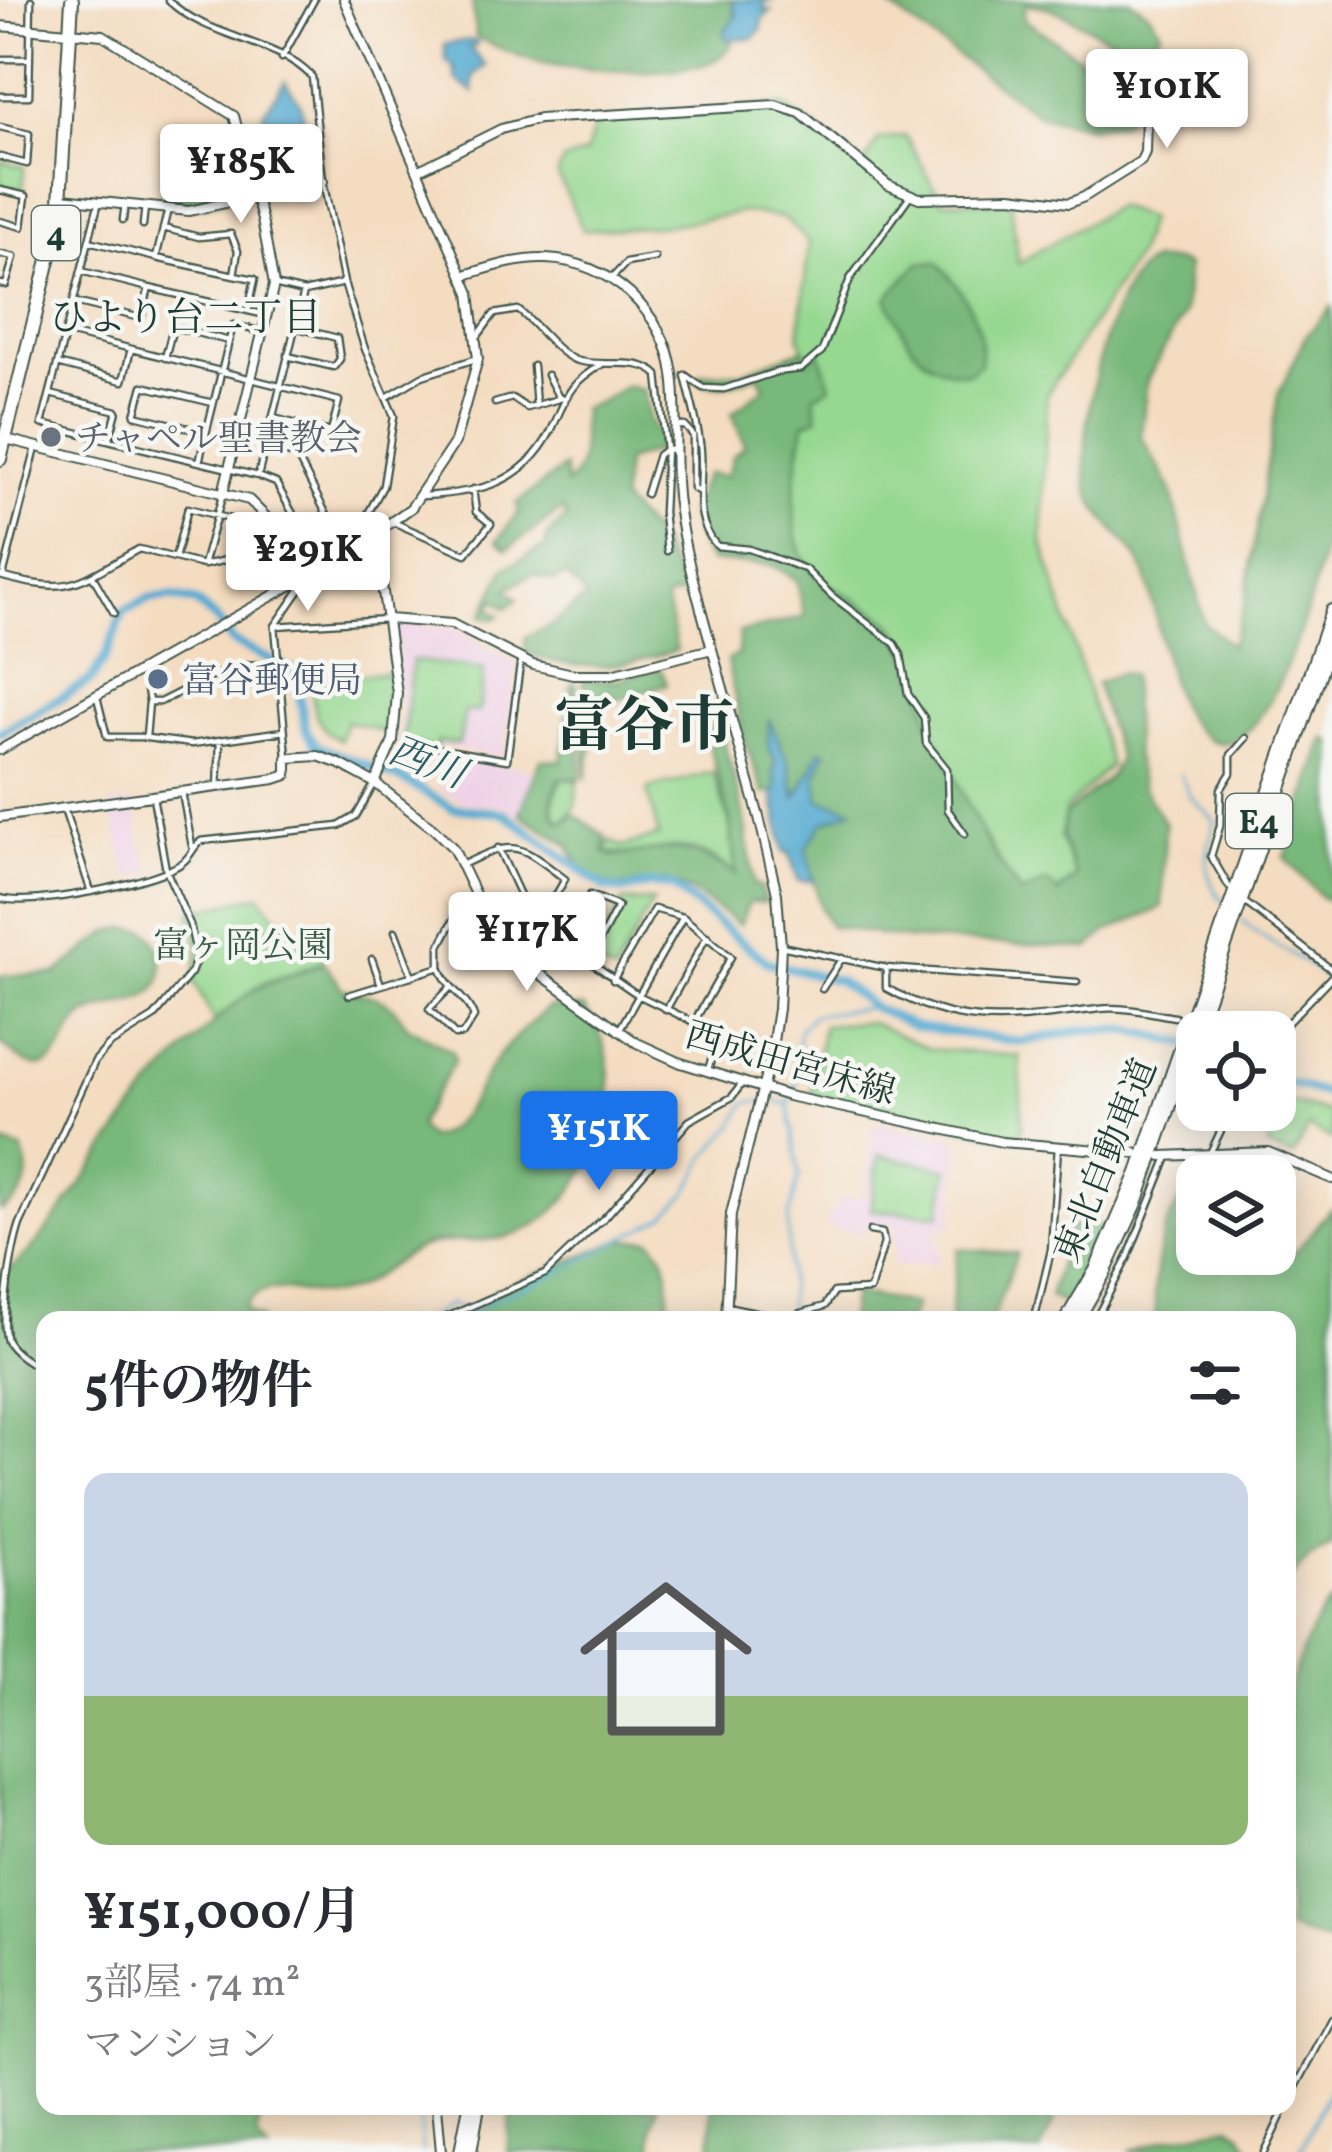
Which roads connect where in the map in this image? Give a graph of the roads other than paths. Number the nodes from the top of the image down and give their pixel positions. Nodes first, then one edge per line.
1 (31, 0) edge
2 (68, 0) edge
3 (168, 0) edge
4 (314, 0) edge
5 (344, 0) edge
6 (0, 26) edge
7 (32, 28) junction
8 (67, 30) junction
9 (0, 58) edge
10 (282, 58) junction
11 (30, 59) junction
12 (1183, 69) dead end
13 (0, 96) edge
14 (0, 127) edge
15 (0, 157) edge
16 (418, 170) junction
17 (323, 182) junction
18 (0, 190) edge
19 (909, 197) junction
20 (62, 198) junction
21 (256, 198) junction
22 (99, 201) junction
23 (124, 204) junction
24 (145, 206) junction
25 (168, 209) junction
26 (123, 220) dead end
27 (0, 221) edge
28 (143, 225) dead end
29 (163, 228) junction
30 (89, 242) junction
31 (0, 254) edge
32 (156, 257) junction
33 (655, 258) dead end
34 (81, 271) junction
35 (234, 275) junction
36 (465, 275) junction
37 (611, 279) junction
38 (344, 283) junction
39 (0, 284) edge
40 (274, 285) junction
41 (148, 288) junction
42 (304, 292) junction
43 (73, 302) junction
44 (248, 311) junction
45 (267, 315) junction
46 (294, 327) junction
47 (65, 332) junction
48 (263, 332) junction
49 (477, 337) junction
50 (229, 341) junction
51 (131, 349) junction
52 (287, 356) junction
53 (165, 358) junction
54 (478, 358) junction
55 (57, 364) junction
56 (601, 364) junction
57 (533, 366) dead end
58 (222, 371) junction
59 (547, 375) dead end
60 (252, 378) junction
61 (281, 386) junction
62 (50, 394) junction
63 (387, 397) junction
64 (561, 398) junction
65 (213, 403) junction
66 (495, 403) dead end
67 (536, 406) junction
68 (273, 418) junction
69 (675, 426) junction
70 (207, 433) junction
71 (2, 435) edge
72 (109, 440) junction
73 (36, 446) junction
74 (266, 448) junction
75 (671, 450) junction
76 (0, 459) edge
77 (199, 462) junction
78 (229, 469) junction
79 (258, 476) junction
80 (473, 489) junction
81 (700, 492) junction
82 (223, 493) junction
83 (646, 494) dead end
84 (420, 496) junction
85 (217, 515) junction
86 (365, 520) junction
87 (393, 522) junction
88 (375, 534) junction
89 (667, 551) dead end
90 (343, 556) junction
91 (175, 558) junction
92 (203, 565) junction
93 (92, 575) junction
94 (2, 576) edge
95 (301, 580) junction
96 (1332, 611) edge
97 (114, 614) dead end
98 (388, 619) junction
99 (275, 626) junction
100 (1332, 638) edge
101 (712, 649) junction
102 (521, 658) junction
103 (143, 668) junction
104 (279, 669) junction
105 (96, 695) junction
106 (149, 702) junction
107 (284, 731) junction
108 (146, 737) junction
109 (1246, 738) dead end
110 (220, 741) junction
111 (442, 749) dead end
112 (0, 750) edge
113 (287, 758) junction
114 (376, 781) junction
115 (218, 788) junction
116 (182, 793) junction
117 (153, 797) junction
118 (64, 809) junction
119 (0, 817) edge
120 (965, 834) dead end
121 (193, 847) junction
122 (498, 848) junction
123 (462, 865) junction
124 (166, 870) junction
125 (1229, 887) dead end
126 (91, 892) junction
127 (0, 898) edge
128 (477, 898) junction
129 (1247, 904) dead end
130 (683, 917) junction
131 (539, 925) junction
132 (395, 931) dead end
133 (708, 934) junction
134 (563, 944) junction
135 (781, 950) junction
136 (372, 959) dead end
137 (840, 961) junction
138 (588, 962) junction
139 (440, 967) junction
140 (886, 968) junction
141 (1332, 973) edge
142 (412, 976) junction
143 (613, 980) junction
144 (1077, 982) dead end
145 (381, 984) junction
146 (451, 987) junction
147 (821, 989) dead end
148 (349, 995) dead end
149 (638, 995) junction
150 (666, 1010) junction
151 (1198, 1011) edge
152 (1199, 1011) edge
153 (1296, 1013) edge
154 (1174, 1017) dead end
155 (694, 1022) junction
156 (618, 1031) junction
157 (707, 1072) junction
158 (1176, 1074) edge
159 (1176, 1077) edge
160 (741, 1083) junction
161 (760, 1097) junction
162 (1058, 1147) junction
163 (1135, 1153) dead end
164 (1224, 1155) edge
165 (1275, 1155) edge
166 (1165, 1156) joint
167 (1176, 1156) edge
168 (1296, 1164) edge
169 (1332, 1180) edge
170 (870, 1231) dead end
171 (726, 1306) junction
172 (456, 1311) edge
173 (726, 1311) edge
174 (752, 1311) edge
175 (810, 1311) edge
176 (1036, 1311) edge
177 (1071, 1311) edge
178 (1081, 1311) edge
179 (1100, 1311) edge
180 (36, 1366) edge
181 (1332, 2019) edge
182 (1296, 2086) edge
183 (438, 2115) edge
184 (471, 2115) edge
185 (473, 2115) edge
186 (1281, 2115) edge
187 (441, 2152) edge
188 (460, 2152) edge
189 (470, 2152) edge
190 (1264, 2152) edge

1 - 7 street
2 - 8 highway, 4
3 - 10 street
4 - 10 street
5 - 16 street
6 - 7 street
7 - 8 street
7 - 11 street
8 - 20 highway, 4
8 - 21 street
8 - 71 highway, 4
9 - 11 street
10 - 17 street
11 - 13 street
12 - 19 street
14 - 15 street
16 - 19 street
16 - 36 street
17 - 21 street
17 - 38 street
18 - 27 street
19 - 81 street
20 - 22 street
20 - 71 highway, 4
21 - 25 street
21 - 40 street
22 - 23 street
22 - 30 street
23 - 24 street
23 - 26 street
24 - 25 street
24 - 28 street
25 - 29 street
29 - 32 street
29 - 35 street
30 - 32 street
30 - 34 street
31 - 39 street
32 - 35 street
33 - 37 street
34 - 41 street
34 - 43 street
35 - 44 street
36 - 37 street
36 - 49 street
37 - 69 street
38 - 42 street
38 - 63 street
40 - 42 street
40 - 45 street
41 - 43 street
41 - 44 street
42 - 46 street
43 - 47 street
44 - 45 street
45 - 48 street
46 - 52 street
46 - 52 street
47 - 51 street
47 - 55 street
48 - 50 street
48 - 60 street
49 - 54 street
49 - 56 street
50 - 53 street
50 - 58 street
51 - 53 street
51 - 55 street
52 - 61 street
53 - 58 street
54 - 63 street
54 - 84 street
55 - 62 street
56 - 64 street
56 - 75 street
57 - 67 street
58 - 60 street
58 - 65 street
59 - 64 street
60 - 61 street
60 - 78 street
61 - 68 street
61 - 68 street
62 - 72 street
62 - 72 street
63 - 86 street
64 - 67 street
64 - 80 street
65 - 70 street
65 - 70 street
66 - 67 street
68 - 74 street
69 - 75 street
69 - 81 street
70 - 77 street
71 - 73 street
71 - 76 highway, 4
72 - 77 street
73 - 82 street
73 - 94 street
74 - 79 street
74 - 79 street
75 - 83 street
75 - 89 street
75 - 101 street
77 - 78 street
78 - 79 street
78 - 82 street
80 - 84 street
80 - 87 street
81 - 120 street
82 - 85 street
82 - 95 street
84 - 87 street
85 - 91 street
85 - 92 street
85 - 92 street
86 - 88 street
86 - 90 street
87 - 88 street
88 - 90 street
88 - 98 street
90 - 95 street
91 - 92 street
91 - 93 street
93 - 94 street
93 - 97 street
95 - 99 street
95 - 103 street
96 - 151 highway, 東北自動車道 / E4
98 - 99 street
98 - 102 street
98 - 114 street
99 - 104 street
100 - 152 highway, 東北自動車道 / E4
101 - 102 street
101 - 135 street
102 - 111 street
103 - 105 street
103 - 106 street
104 - 106 street
104 - 107 street
105 - 108 street
105 - 112 street
106 - 108 street
107 - 110 street
107 - 113 street
108 - 110 street
109 - 125 street
110 - 115 street
113 - 114 street, 西成田宮床線
113 - 115 street
114 - 121 street
114 - 123 street, 西成田宮床線
115 - 116 street
116 - 117 street
116 - 121 street
117 - 118 street
117 - 124 street
118 - 119 street
118 - 126 street
121 - 124 street
122 - 123 street
122 - 131 street
122 - 131 street
123 - 128 street, 西成田宮床線
124 - 126 street
124 - 180 street
126 - 127 street
128 - 139 street
128 - 156 street, 西成田宮床線
129 - 141 street
130 - 133 street
130 - 143 street
130 - 149 street
131 - 134 street
132 - 142 street
133 - 150 street
133 - 155 street
134 - 138 street
134 - 138 street
135 - 137 street
135 - 161 street
136 - 145 street
137 - 140 street
137 - 147 street
138 - 143 street
139 - 142 street
139 - 146 street
140 - 144 street
140 - 154 street
141 - 153 street
142 - 145 street
143 - 149 street
145 - 148 street
146 - 146 street
149 - 150 street
149 - 156 street
150 - 155 street
155 - 157 street
156 - 157 street, 西成田宮床線
157 - 160 street, 西成田宮床線
158 - 177 highway, 東北自動車道 / E4
159 - 178 highway, 東北自動車道 / E4
160 - 161 street, 西成田宮床線
160 - 172 street
161 - 162 street, 西成田宮床線
161 - 171 street
162 - 163 street, 西成田宮床線
162 - 176 street
164 - 165 street
166 - 167 street
166 - 179 street
168 - 169 street
170 - 175 street
171 - 173 street
171 - 174 street
181 - 182 street
183 - 187 street
184 - 188 highway
185 - 189 highway
186 - 190 street

